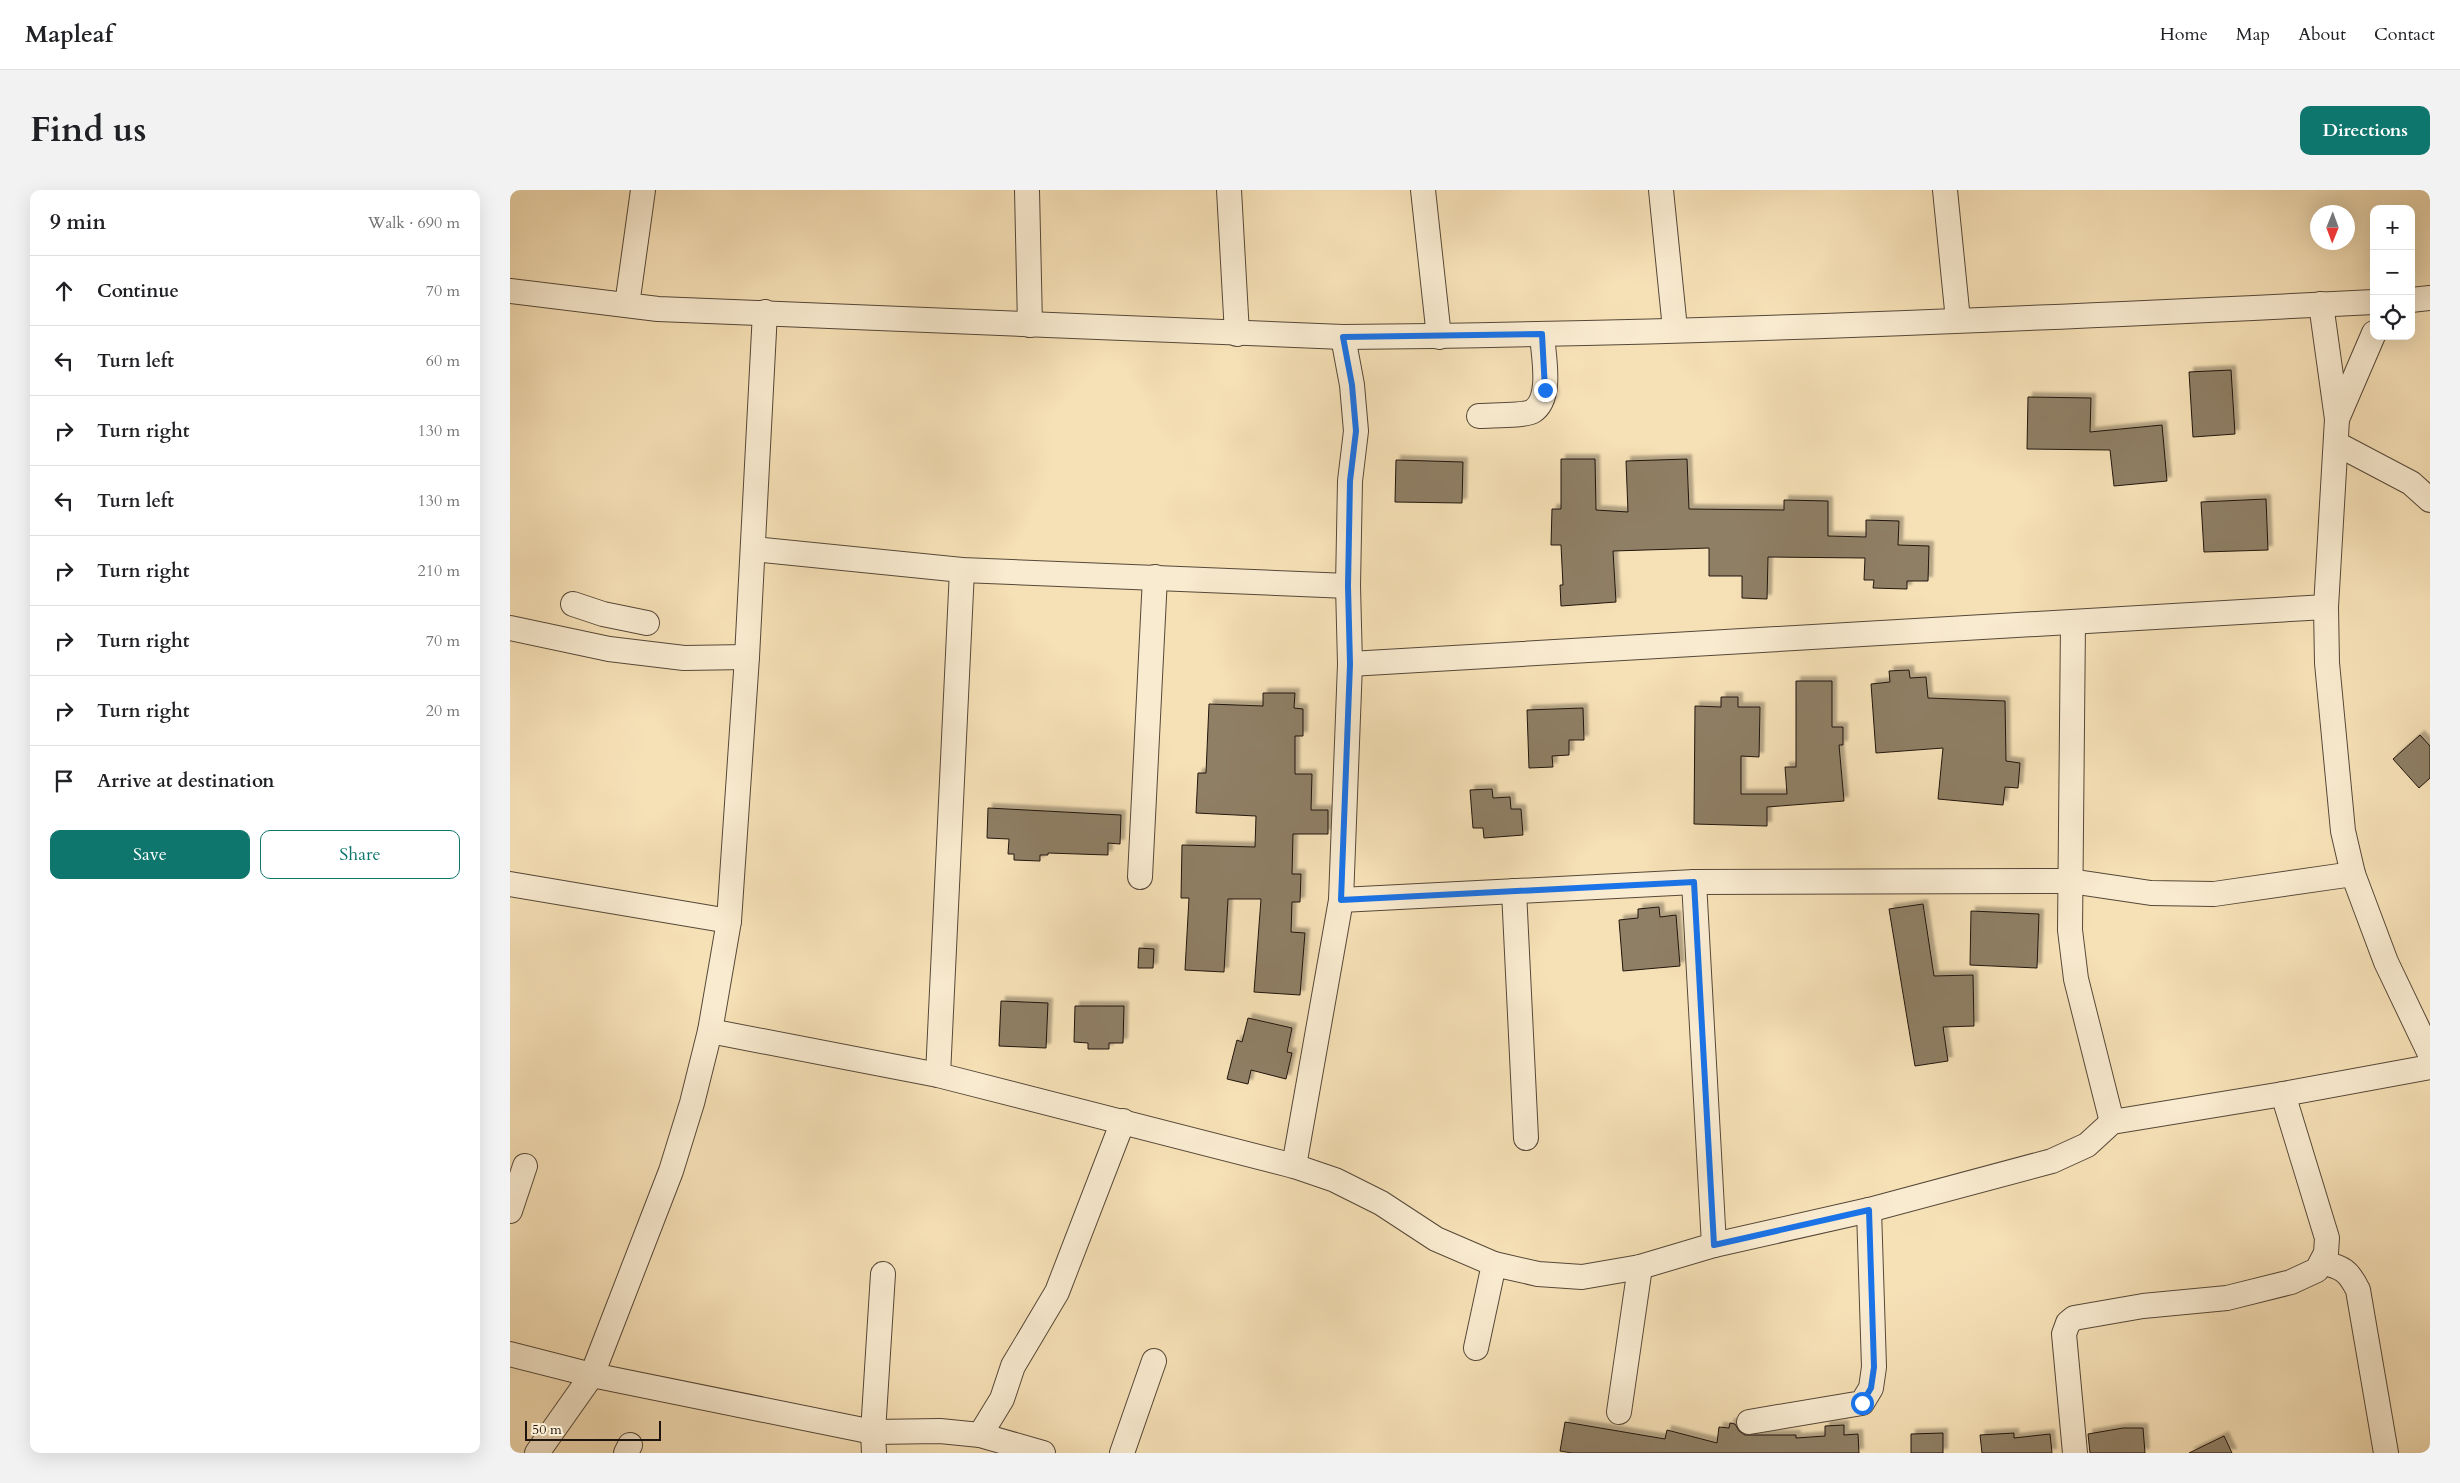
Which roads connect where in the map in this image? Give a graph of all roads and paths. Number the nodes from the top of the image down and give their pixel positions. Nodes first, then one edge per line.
1 (644, 190) edge
2 (1027, 190) edge
3 (1229, 190) edge
4 (1423, 190) edge
5 (1661, 190) edge
6 (1945, 190) edge
7 (510, 291) edge
8 (2430, 298) edge
9 (2415, 300) edge
10 (2370, 302) edge
11 (2320, 304) junction
12 (627, 305) junction
13 (765, 312) junction
14 (1958, 320) junction
15 (1030, 324) junction
16 (1675, 330) junction
17 (1236, 334) junction
18 (1542, 334) junction
19 (1343, 337) junction
20 (1439, 337) junction
21 (2371, 340) edge
22 (1479, 416) dead end
23 (2337, 419) junction
24 (2337, 444) junction
25 (2430, 500) edge
26 (753, 549) junction
27 (962, 570) junction
28 (1155, 577) junction
29 (1348, 586) junction
30 (573, 604) dead end
31 (2326, 607) junction
32 (603, 614) junction
33 (2073, 622) junction
34 (647, 623) dead end
35 (510, 628) edge
36 (598, 646) junction
37 (747, 657) junction
38 (1350, 664) junction
39 (2353, 874) junction
40 (1140, 877) dead end
41 (2070, 881) junction
42 (1694, 882) junction
43 (510, 884) edge
44 (1514, 891) junction
45 (1341, 900) junction
46 (729, 921) junction
47 (710, 1031) junction
48 (2430, 1054) edge
49 (2430, 1067) edge
50 (938, 1075) junction
51 (2283, 1094) junction
52 (1123, 1121) junction
53 (2112, 1122) junction
54 (1526, 1138) dead end
55 (525, 1166) dead end
56 (1294, 1166) junction
57 (1869, 1210) junction
58 (510, 1211) edge
59 (1714, 1245) junction
60 (2322, 1262) junction
61 (1494, 1264) junction
62 (1640, 1267) junction
63 (883, 1274) dead end
64 (1476, 1348) dead end
65 (510, 1354) edge
66 (1154, 1361) dead end
67 (592, 1375) junction
68 (1619, 1412) dead end
69 (1749, 1422) dead end
70 (980, 1435) junction
71 (874, 1442) edge
72 (1032, 1452) edge
73 (537, 1453) edge
74 (1122, 1453) edge
75 (2075, 1453) edge
76 (2386, 1453) edge

1 - 12 street
2 - 15 street
3 - 17 street
4 - 20 street
5 - 16 street
6 - 14 street
7 - 12 street
8 - 9 street
10 - 11 street
11 - 14 street
11 - 23 street
12 - 13 street
13 - 15 street
13 - 26 street
14 - 16 street
15 - 17 street
16 - 18 street
17 - 19 street
18 - 20 street
18 - 22 street
19 - 20 street
19 - 29 street
21 - 23 street
23 - 24 street
24 - 25 street
24 - 31 street
26 - 27 street
26 - 37 street
27 - 28 street
27 - 50 street
28 - 29 street
28 - 40 street
29 - 38 street
30 - 32 street
31 - 33 street
31 - 39 street
32 - 34 street
32 - 36 street
33 - 38 street
33 - 41 street
35 - 36 street
36 - 37 street
37 - 46 street
38 - 45 street
39 - 41 street
39 - 48 street
41 - 42 street
41 - 53 street
42 - 44 street
42 - 59 street
43 - 46 street
44 - 45 street
44 - 54 street
45 - 56 street
46 - 47 street
47 - 50 street
47 - 67 street
49 - 51 street
50 - 52 street
51 - 53 street
51 - 60 street
52 - 56 street
52 - 70 street
53 - 57 street
55 - 58 street
56 - 61 street
57 - 59 street
57 - 69 street
59 - 62 street
60 - 75 street
60 - 76 street
61 - 62 street
61 - 64 street
62 - 68 street
63 - 71 street
65 - 67 street
66 - 74 street
67 - 71 street
67 - 73 street
70 - 71 street
70 - 72 street

